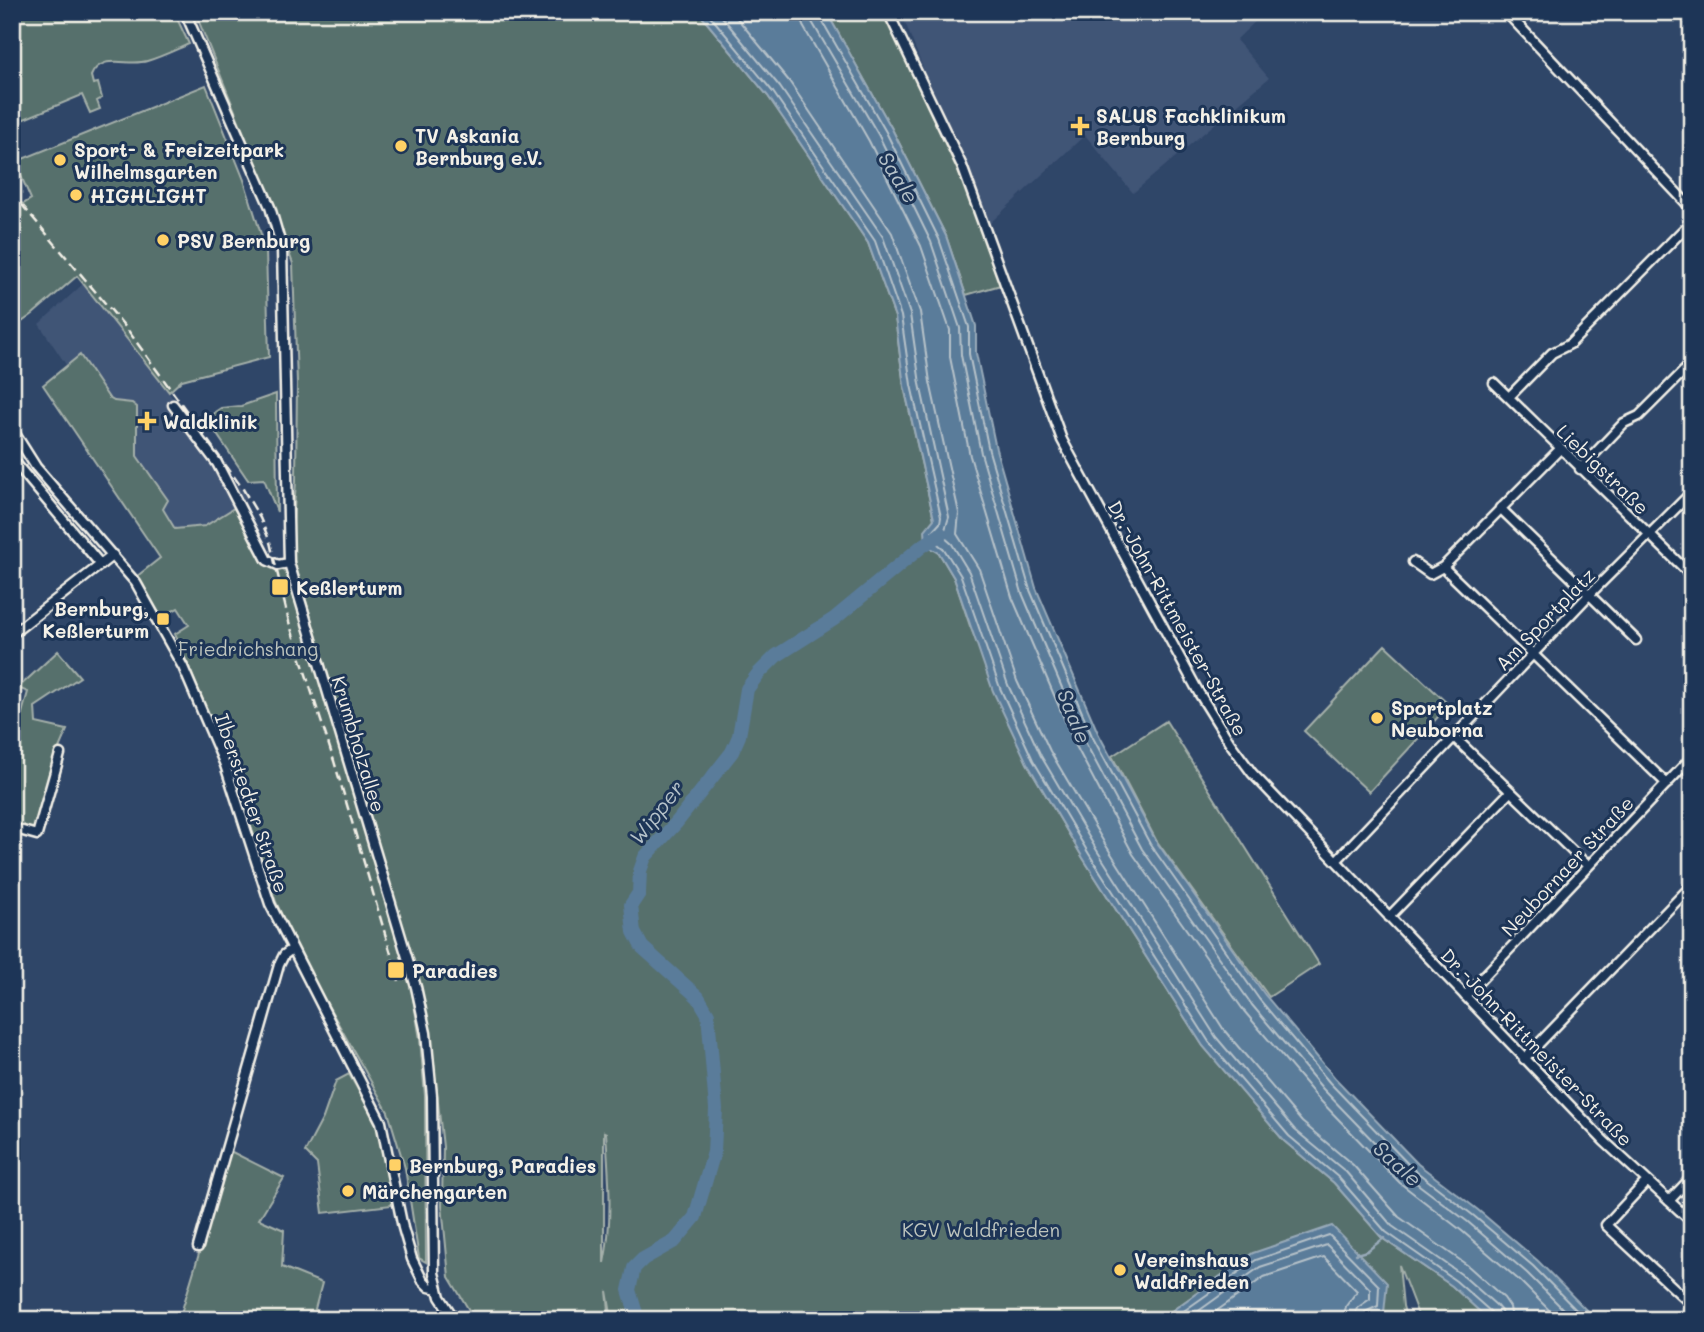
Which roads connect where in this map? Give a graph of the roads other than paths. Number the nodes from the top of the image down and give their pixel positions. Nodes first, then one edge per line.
1 (185, 12) edge
2 (888, 12) edge
3 (1506, 12) edge
4 (1692, 209) edge
5 (1692, 221) edge
6 (1692, 362) edge
7 (1494, 383) dead end
8 (1509, 397) junction
9 (173, 405) dead end
10 (12, 429) edge
11 (1560, 449) junction
12 (12, 459) edge
13 (1580, 468) junction
14 (1692, 492) edge
15 (1500, 508) junction
16 (1648, 534) junction
17 (113, 555) junction
18 (1413, 562) dead end
19 (289, 564) junction
20 (101, 565) junction
21 (1443, 567) junction
22 (1692, 576) edge
23 (1590, 595) junction
24 (12, 634) edge
25 (1636, 640) dead end
26 (1532, 655) junction
27 (1454, 737) junction
28 (60, 754) dead end
29 (1692, 757) edge
30 (1667, 784) junction
31 (1510, 792) junction
32 (12, 828) edge
33 (1336, 861) junction
34 (1588, 866) junction
35 (1692, 885) edge
36 (1389, 917) junction
37 (292, 949) junction
38 (1465, 996) junction
39 (1524, 1059) junction
40 (1692, 1177) edge
41 (1647, 1181) junction
42 (1670, 1201) junction
43 (1692, 1222) edge
44 (198, 1247) dead end
45 (438, 1289) junction
46 (1692, 1305) edge
47 (455, 1320) edge

1 - 19 street, Krumbholzallee
2 - 33 street, Dr.-John-Rittmeister-Straße
3 - 4 street
5 - 8 street
6 - 13 street
7 - 8 street, Liebigstraße
8 - 11 street, Liebigstraße
9 - 19 street
10 - 17 street, Ilberstedter Straße
11 - 13 street, Liebigstraße
11 - 15 street
12 - 20 street
13 - 16 street, Liebigstraße
14 - 16 street, Am Sportplatz
15 - 21 street
15 - 23 street
16 - 22 street, Liebigstraße
16 - 23 street, Am Sportplatz
17 - 20 street
17 - 37 street, Ilberstedter Straße
18 - 21 street
19 - 45 street, Krumbholzallee
20 - 24 street
21 - 26 street
23 - 25 street
23 - 26 street, Am Sportplatz
26 - 27 street, Am Sportplatz
26 - 30 street
27 - 31 street
27 - 33 street, Am Sportplatz
28 - 32 street
29 - 30 street, Neubornaer Straße
30 - 34 street, Neubornaer Straße
31 - 34 street
31 - 36 street
33 - 36 street, Dr.-John-Rittmeister-Straße
34 - 38 street, Neubornaer Straße
35 - 39 street
36 - 38 street, Dr.-John-Rittmeister-Straße
37 - 44 street
37 - 45 street, Ilberstedter Straße
38 - 39 street, Dr.-John-Rittmeister-Straße
39 - 41 street, Dr.-John-Rittmeister-Straße
40 - 42 street
41 - 42 street, Dr.-John-Rittmeister-Straße
41 - 46 street
42 - 43 street, Dr.-John-Rittmeister-Straße
45 - 47 street

